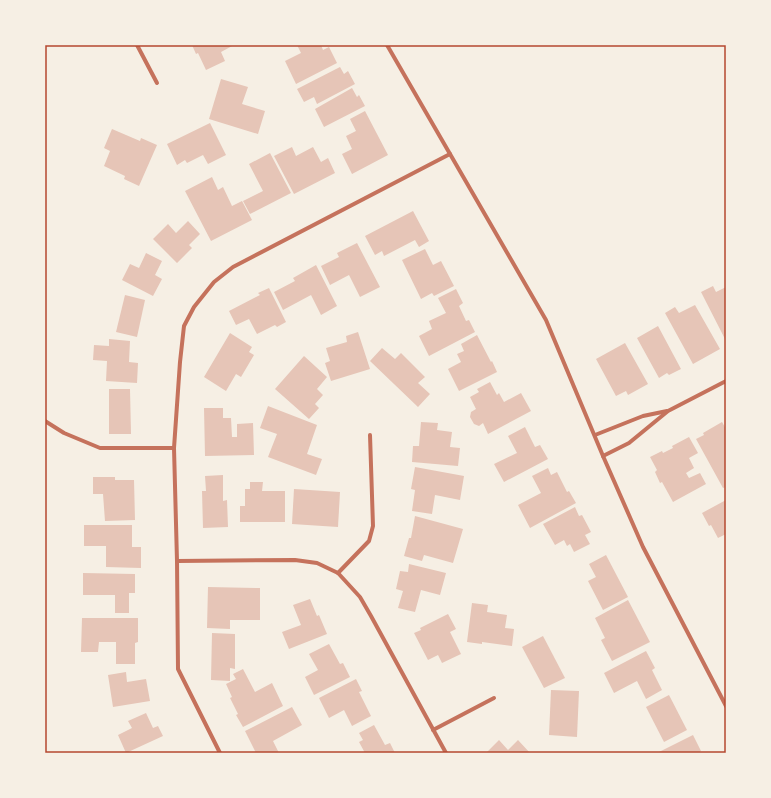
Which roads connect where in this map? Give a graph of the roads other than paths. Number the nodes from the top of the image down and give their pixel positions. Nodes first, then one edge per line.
1 (137, 45) edge
2 (387, 45) edge
3 (158, 83) dead end
4 (450, 154) junction
5 (726, 381) edge
6 (668, 411) junction
7 (45, 421) edge
8 (370, 435) dead end
9 (595, 435) junction
10 (174, 448) junction
11 (603, 456) junction
12 (177, 561) junction
13 (338, 573) junction
14 (494, 698) dead end
15 (726, 706) edge
16 (433, 730) junction
17 (220, 753) edge
18 (446, 753) edge

1 - 3 street
2 - 4 street
4 - 9 street
4 - 10 street
5 - 6 street
6 - 9 street
6 - 11 street
7 - 10 street
8 - 13 street
9 - 11 street
10 - 12 street
11 - 15 street
12 - 13 street
12 - 17 street
13 - 16 street
14 - 16 street
16 - 18 street

